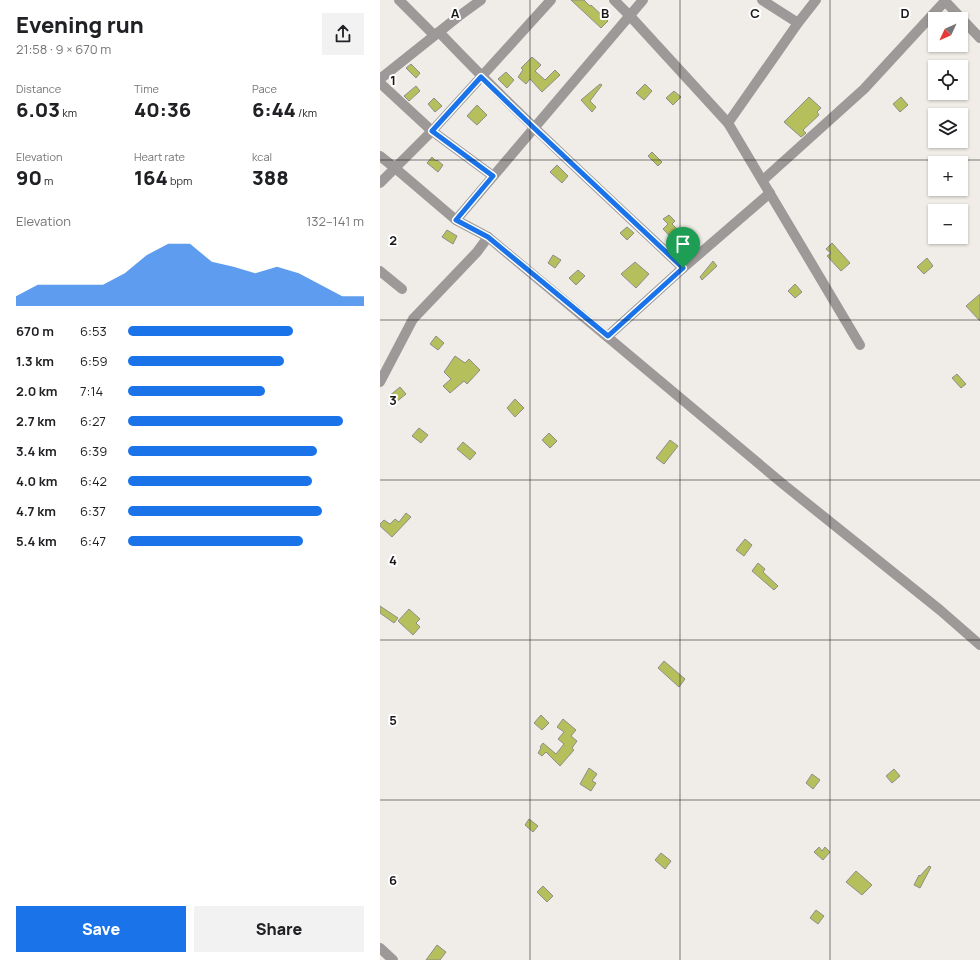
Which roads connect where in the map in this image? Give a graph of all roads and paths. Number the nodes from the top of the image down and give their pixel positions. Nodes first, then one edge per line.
1 (399, 0) edge
2 (482, 0) edge
3 (551, 0) edge
4 (614, 0) edge
5 (643, 0) edge
6 (762, 0) edge
7 (816, 0) edge
8 (945, 0) edge
9 (630, 16) junction
10 (798, 23) junction
11 (436, 34) junction
12 (980, 38) edge
13 (481, 77) junction
14 (380, 79) edge
15 (380, 83) edge
16 (728, 123) junction
17 (534, 128) junction
18 (432, 131) junction
19 (380, 156) edge
20 (395, 168) junction
21 (493, 176) junction
22 (763, 180) junction
23 (380, 183) edge
24 (770, 193) junction
25 (456, 220) junction
26 (488, 237) junction
27 (683, 268) junction
28 (380, 271) edge
29 (402, 289) dead end
30 (608, 336) junction
31 (860, 345) dead end
32 (380, 382) edge
33 (980, 645) edge
34 (380, 948) edge
35 (393, 960) edge

1 - 11 street
2 - 11 street
3 - 13 street
4 - 9 street
5 - 9 street
6 - 10 street
7 - 10 street
8 - 12 street
8 - 22 street
9 - 16 street
9 - 17 street
10 - 16 street
11 - 13 street
11 - 14 street
13 - 17 street
13 - 18 street
15 - 18 street
16 - 22 street
17 - 21 street
17 - 27 street
18 - 20 street
18 - 21 street
19 - 20 street
20 - 23 street
20 - 25 street
21 - 25 street
22 - 24 street
24 - 27 street
24 - 31 street
25 - 26 street
26 - 30 street
26 - 32 street
27 - 30 street
28 - 29 street
30 - 33 street
34 - 35 street

